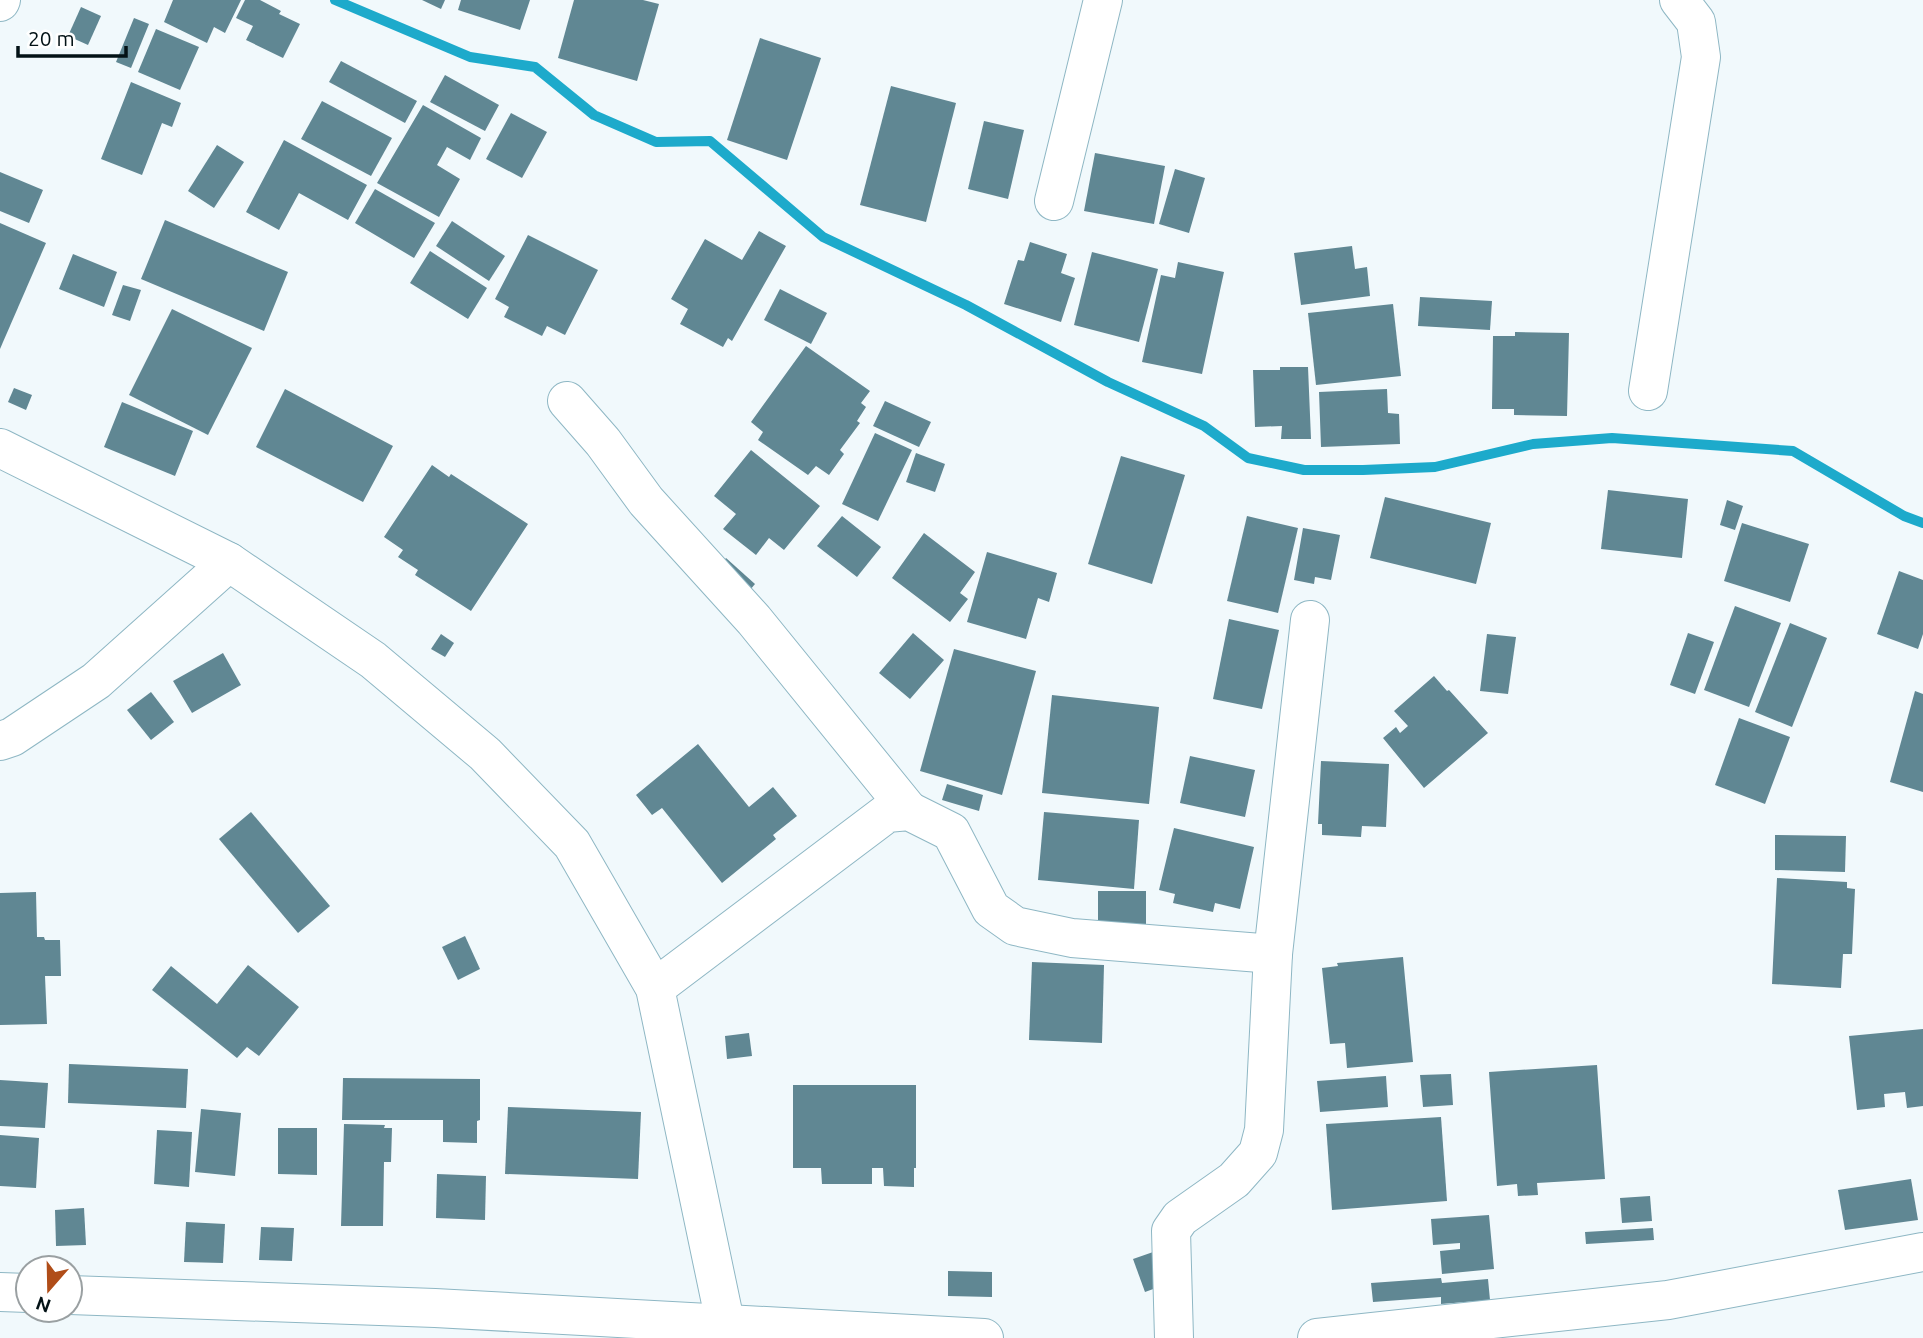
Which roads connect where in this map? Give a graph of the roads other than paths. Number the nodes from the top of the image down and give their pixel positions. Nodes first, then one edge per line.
1 (1103, 0) edge
2 (1679, 0) edge
3 (1054, 201) dead end
4 (1648, 391) dead end
5 (567, 401) dead end
6 (0, 448) edge
7 (229, 562) junction
8 (1310, 620) dead end
9 (0, 741) edge
10 (909, 811) junction
11 (1273, 954) junction
12 (655, 988) junction
13 (1923, 1252) edge
14 (84, 1296) edge
15 (725, 1322) junction
16 (436, 1323) edge
17 (984, 1338) edge
18 (1174, 1338) edge
19 (1317, 1338) edge

1 - 3 street
2 - 4 street
5 - 10 street
6 - 7 street
7 - 9 street
7 - 12 street
8 - 11 street
10 - 11 street
10 - 12 street
11 - 18 street
12 - 15 street
13 - 19 street
14 - 16 street
15 - 16 street
15 - 17 street

